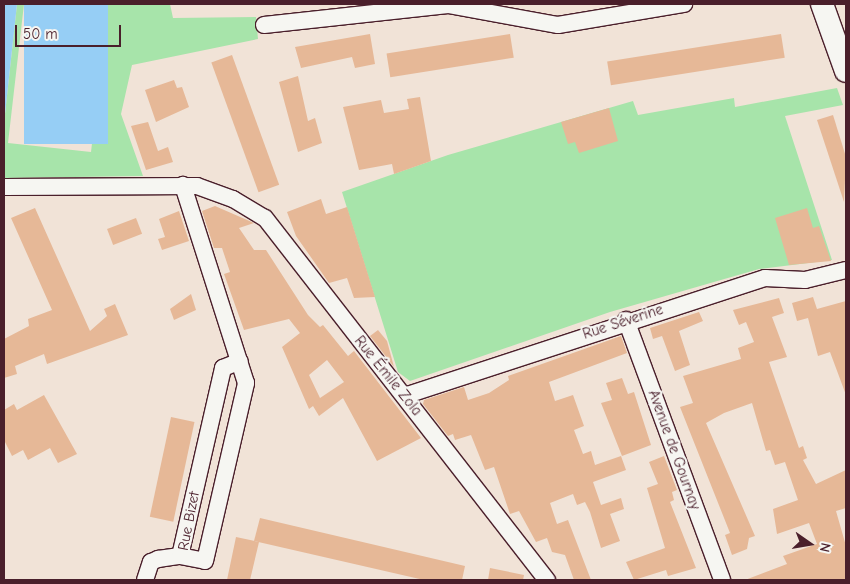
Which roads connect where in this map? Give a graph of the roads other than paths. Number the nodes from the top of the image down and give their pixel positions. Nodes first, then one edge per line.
1 (684, 4) edge
2 (822, 4) edge
3 (264, 25) dead end
4 (846, 71) edge
5 (183, 185) junction
6 (4, 188) edge
7 (846, 270) edge
8 (626, 320) junction
9 (240, 361) junction
10 (404, 396) junction
11 (180, 556) junction
12 (145, 580) edge
13 (547, 580) edge
14 (722, 580) edge

1 - 3 street
2 - 4 main road
5 - 6 street
5 - 9 street, Rue Bizet
5 - 10 street, Rue Émile Zola
7 - 8 street, Rue Séverine
8 - 10 street, Rue Séverine
8 - 14 street, Avenue de Gournay
9 - 11 street, Rue Bizet
9 - 11 street, Rue Bizet
10 - 13 street, Rue Émile Zola
11 - 12 street

